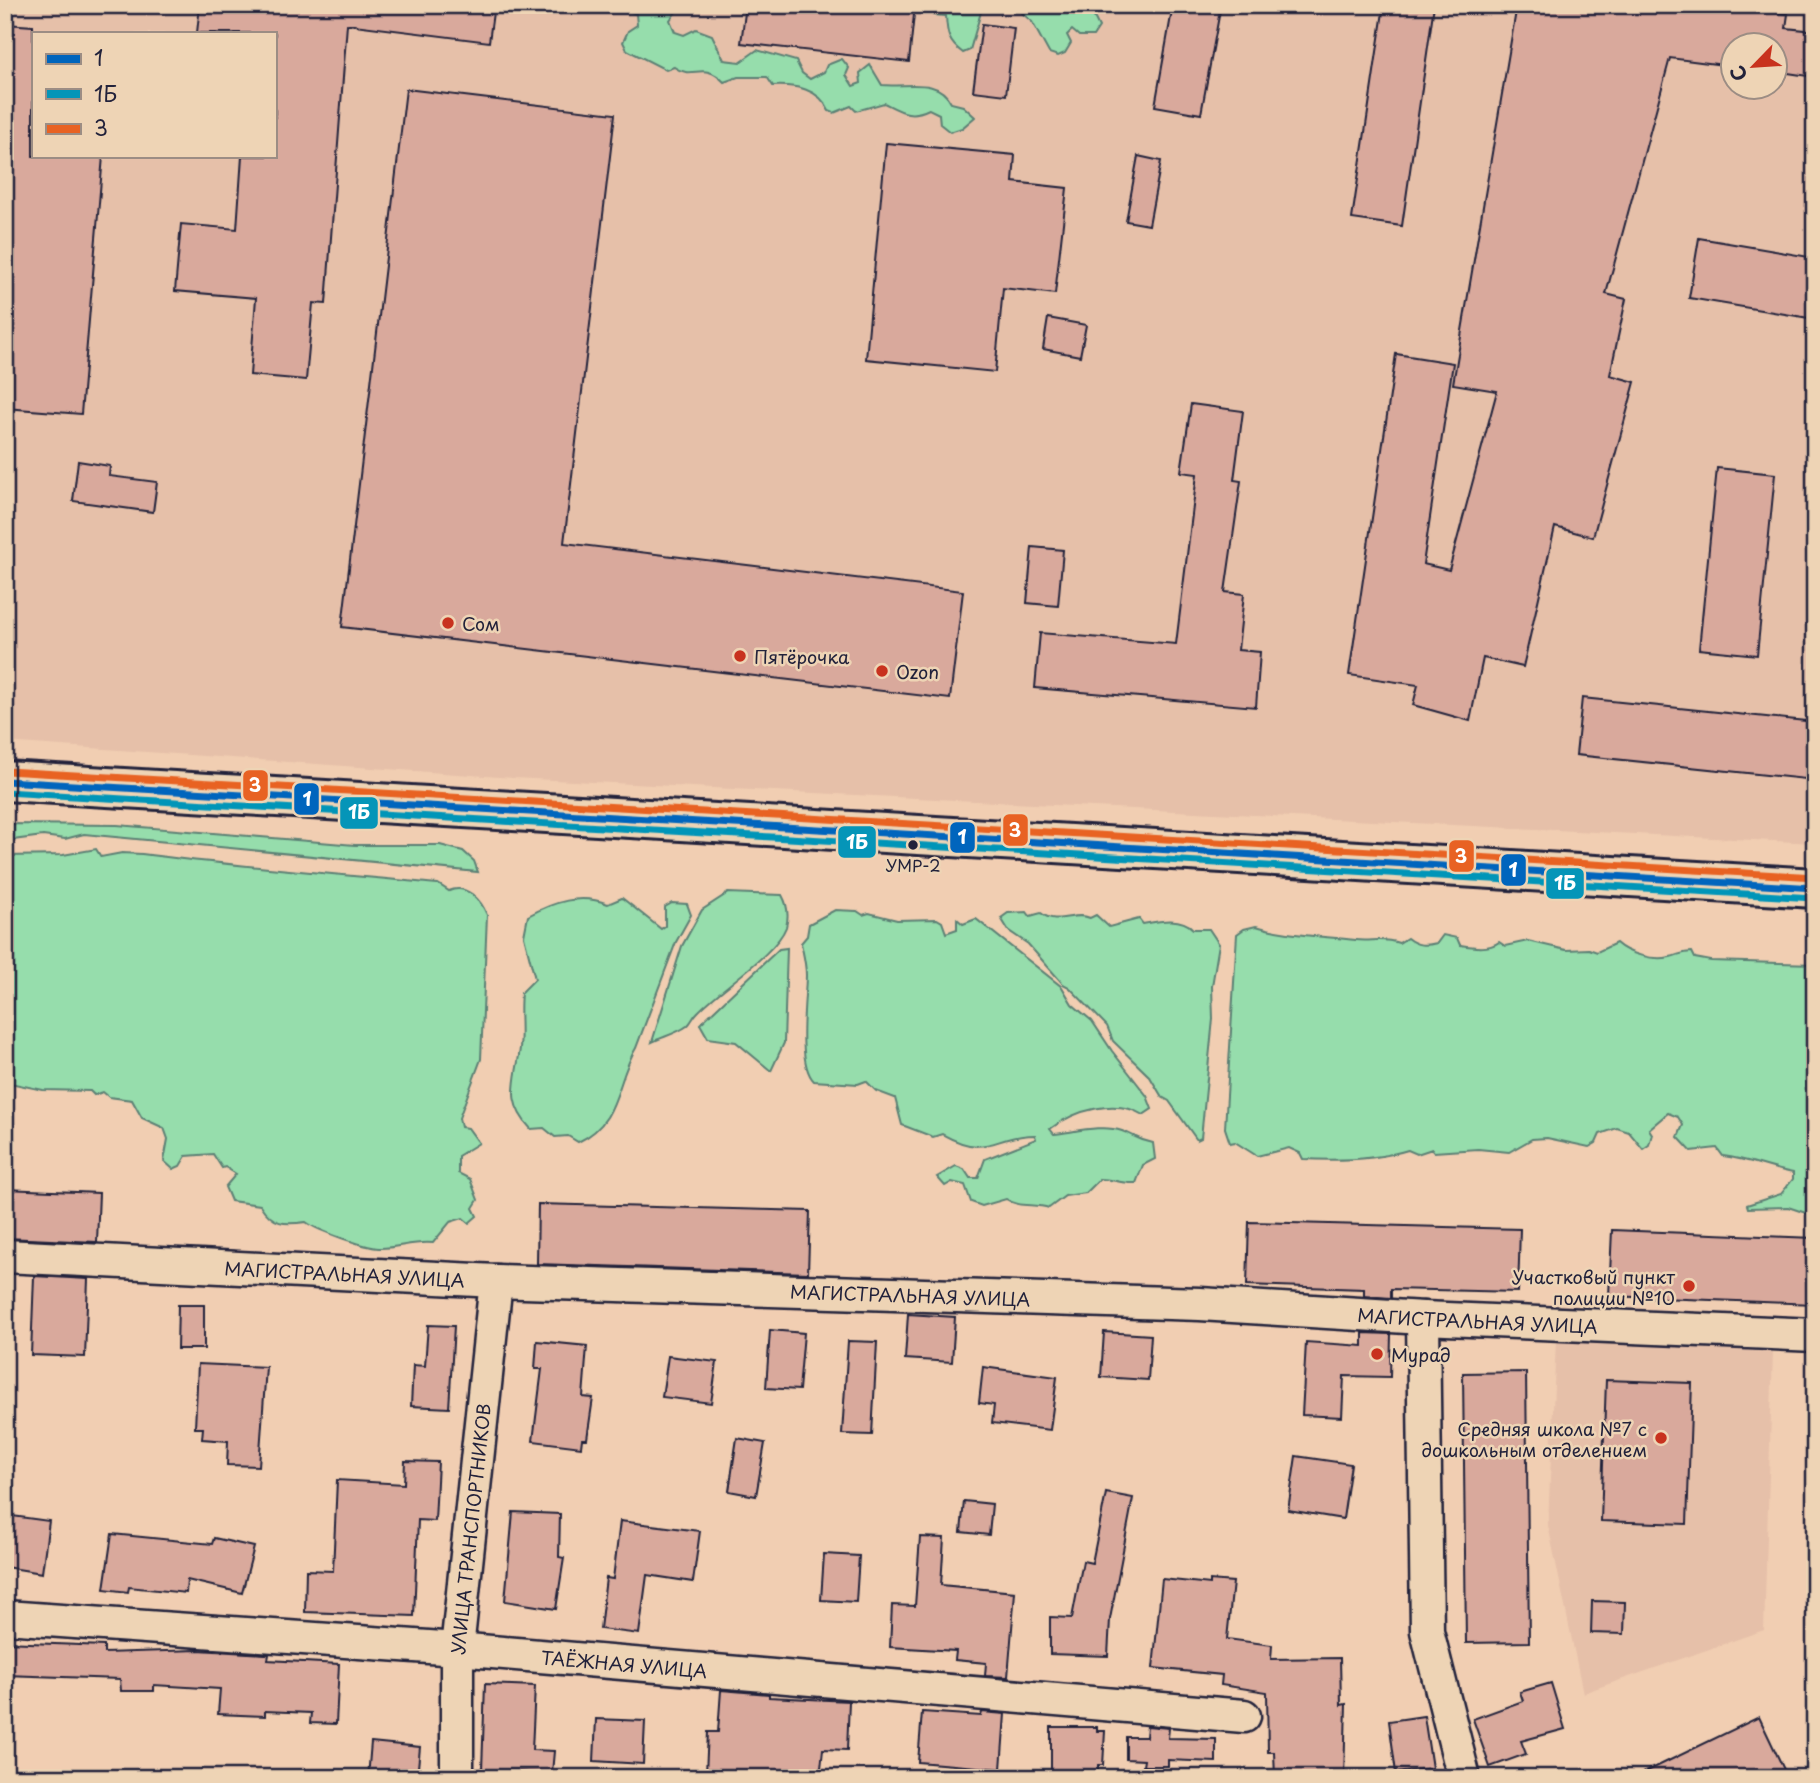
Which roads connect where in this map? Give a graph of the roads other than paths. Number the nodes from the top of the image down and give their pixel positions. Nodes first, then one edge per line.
1 (5, 781) edge
2 (1815, 888) edge
3 (5, 1256) edge
4 (496, 1281) junction
5 (1423, 1318) junction
6 (1815, 1335) edge
7 (5, 1618) edge
8 (457, 1649) junction
9 (1244, 1716) dead end
10 (457, 1778) edge
11 (1464, 1778) edge

1 - 2 main road
3 - 4 street, МАГИСТРАЛЬНАЯ УЛИЦА
4 - 5 street, МАГИСТРАЛЬНАЯ УЛИЦА
4 - 8 street, УЛИЦА ТРАНСПОРТНИКОВ
5 - 6 street, МАГИСТРАЛЬНАЯ УЛИЦА
5 - 11 street
7 - 8 street, ТАЁЖНАЯ УЛИЦА
8 - 9 street, ТАЁЖНАЯ УЛИЦА
8 - 10 street, УЛИЦА ТРАНСПОРТНИКОВ

